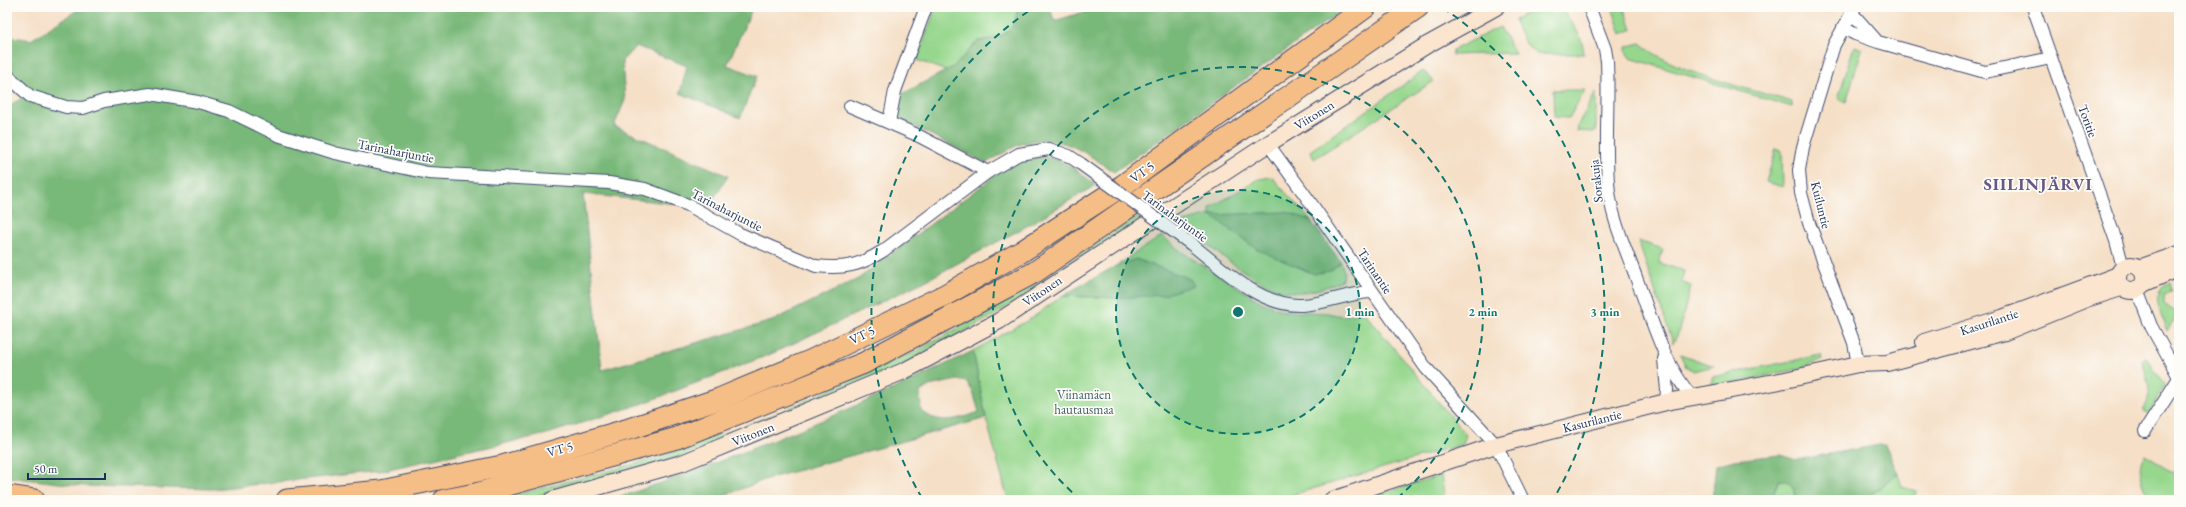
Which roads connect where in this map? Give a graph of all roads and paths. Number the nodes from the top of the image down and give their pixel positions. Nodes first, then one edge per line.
1 (926, 7) edge
2 (1366, 7) edge
3 (1418, 7) edge
4 (1496, 7) edge
5 (1589, 7) edge
6 (2032, 7) edge
7 (1853, 10) edge
8 (1843, 28) junction
9 (1878, 42) junction
10 (2051, 58) junction
11 (7, 75) edge
12 (850, 106) dead end
13 (889, 122) junction
14 (1268, 144) junction
15 (988, 172) junction
16 (2179, 254) edge
17 (2179, 268) edge
18 (2130, 278) junction
19 (1371, 292) junction
20 (1662, 348) junction
21 (1858, 364) junction
22 (2179, 378) edge
23 (1692, 397) junction
24 (1666, 402) junction
25 (2145, 431) dead end
26 (1496, 444) junction
27 (7, 496) edge
28 (1354, 496) edge
29 (1522, 497) edge
30 (34, 500) edge
31 (287, 500) edge
32 (444, 500) edge
33 (552, 500) edge
34 (1332, 500) edge
35 (1533, 500) edge

1 - 13 street
2 - 31 highway, VT 5
3 - 32 highway, VT 5
4 - 14 main road, Viitonen
5 - 20 street, Sorakuja
6 - 10 street, Toritie
7 - 8 street, Kuiluntie
7 - 9 street
8 - 9 street
8 - 21 street, Kuiluntie
9 - 10 street
10 - 18 street, Toritie
11 - 15 street, Tarinaharjuntie
12 - 13 street
13 - 15 street
14 - 19 street, Tarinantie
14 - 33 main road, Viitonen
15 - 19 street, Tarinaharjuntie, bridge
16 - 18 main road, Kasurilantie
17 - 18 main road, Kasurilantie
18 - 21 main road, Kasurilantie
18 - 22 street, Toritie
19 - 26 street, Tarinantie
20 - 23 street, Sorakuja
20 - 24 street, Sorakuja
21 - 23 main road, Kasurilantie
22 - 25 street
23 - 24 main road, Kasurilantie
24 - 26 main road, Kasurilantie
26 - 28 main road, Kasurilantie
26 - 29 street, Tarinantie
27 - 30 highway
28 - 34 main road, Kasurilantie
29 - 35 street

